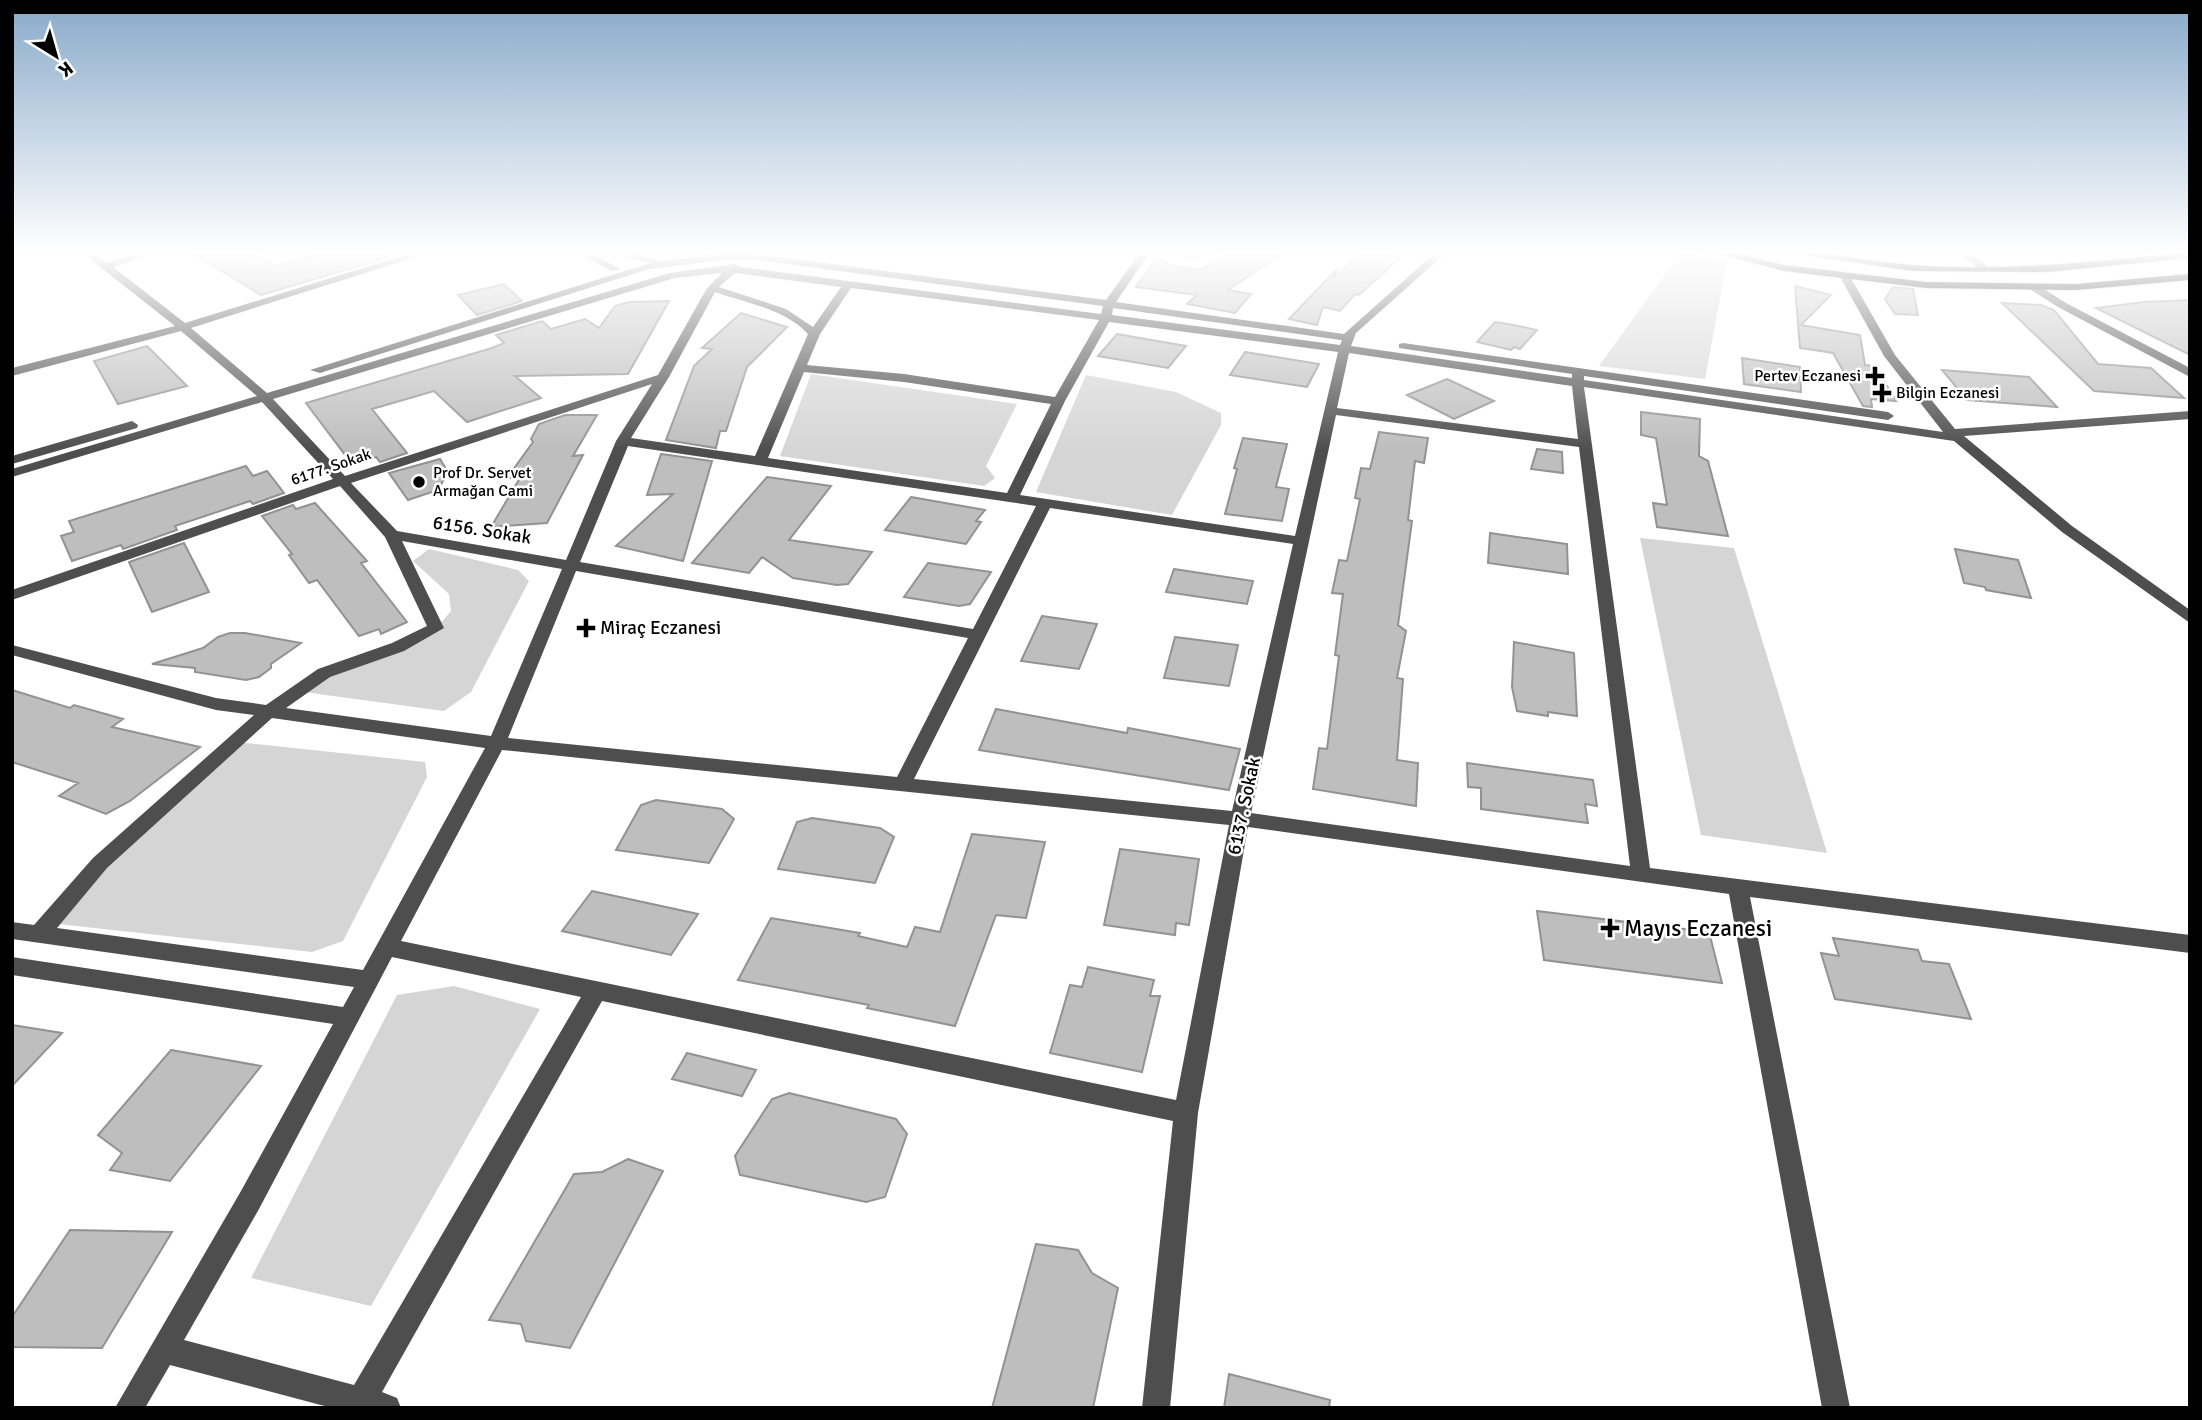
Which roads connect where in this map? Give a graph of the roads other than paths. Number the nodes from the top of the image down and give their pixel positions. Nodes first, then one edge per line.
1 (171, 317) edge
2 (215, 317) edge
3 (491, 317) edge
4 (526, 317) edge
5 (696, 317) edge
6 (796, 317) edge
7 (826, 317) edge
8 (1092, 317) edge
9 (1190, 317) edge
10 (1367, 317) edge
11 (1868, 317) edge
12 (2085, 317) edge
13 (1105, 319) junction
14 (183, 327) junction
15 (814, 334) junction
16 (1346, 343) junction
17 (798, 369) junction
18 (12, 372) edge
19 (2190, 373) edge
20 (663, 377) junction
21 (1578, 377) junction
22 (261, 393) junction
23 (1059, 401) junction
24 (1331, 411) junction
25 (2190, 415) edge
26 (1952, 432) junction
27 (623, 441) junction
28 (1585, 444) junction
29 (12, 460) edge
30 (760, 461) junction
31 (12, 473) edge
32 (342, 481) junction
33 (1012, 498) junction
34 (1045, 503) junction
35 (393, 535) junction
36 (1301, 541) junction
37 (572, 564) junction
38 (12, 595) edge
39 (2190, 618) edge
40 (978, 635) junction
41 (12, 650) edge
42 (268, 711) junction
43 (497, 743) junction
44 (902, 785) junction
45 (1240, 819) junction
46 (1641, 874) junction
47 (1738, 887) junction
48 (12, 930) edge
49 (39, 934) junction
50 (2190, 944) edge
51 (386, 947) junction
52 (12, 966) edge
53 (369, 980) junction
54 (596, 991) junction
55 (348, 1017) junction
56 (1186, 1114) junction
57 (163, 1349) junction
58 (374, 1404) edge
59 (129, 1408) edge
60 (1156, 1408) edge
61 (1836, 1408) edge

1 - 14 street
2 - 14 street
3 - 22 street
4 - 22 street
5 - 20 street
6 - 15 street
7 - 15 street
8 - 13 street
9 - 16 street
10 - 16 street
11 - 26 street
12 - 19 street
13 - 16 street
13 - 23 street
14 - 18 street
14 - 22 street
15 - 17 street
16 - 21 street
16 - 24 street, 6137. Sokak
17 - 23 street
17 - 30 street
20 - 27 street
20 - 32 street, 6177. Sokak
21 - 26 street
21 - 26 street
21 - 28 street
22 - 29 street
22 - 31 street
22 - 32 street
23 - 33 street
24 - 28 street
24 - 36 street, 6137. Sokak
25 - 26 street
26 - 39 street
27 - 30 street
27 - 37 street
28 - 46 street
30 - 33 street
32 - 35 street
32 - 38 street, 6177. Sokak
33 - 34 street
34 - 36 street
34 - 40 street
35 - 37 street, 6156. Sokak
35 - 42 street
36 - 45 street, 6137. Sokak
37 - 40 street, 6156. Sokak
37 - 43 street
40 - 44 street
41 - 42 street
42 - 43 street
42 - 49 street
43 - 44 street
43 - 51 street
44 - 45 street
45 - 46 street
45 - 56 street, 6137. Sokak
46 - 47 street
47 - 50 street
47 - 61 street
48 - 49 street
49 - 53 street
51 - 53 street
51 - 54 street
52 - 55 street
53 - 55 street
54 - 56 street
54 - 58 street
55 - 57 street
56 - 60 street, 6137. Sokak
57 - 58 street
57 - 59 street

